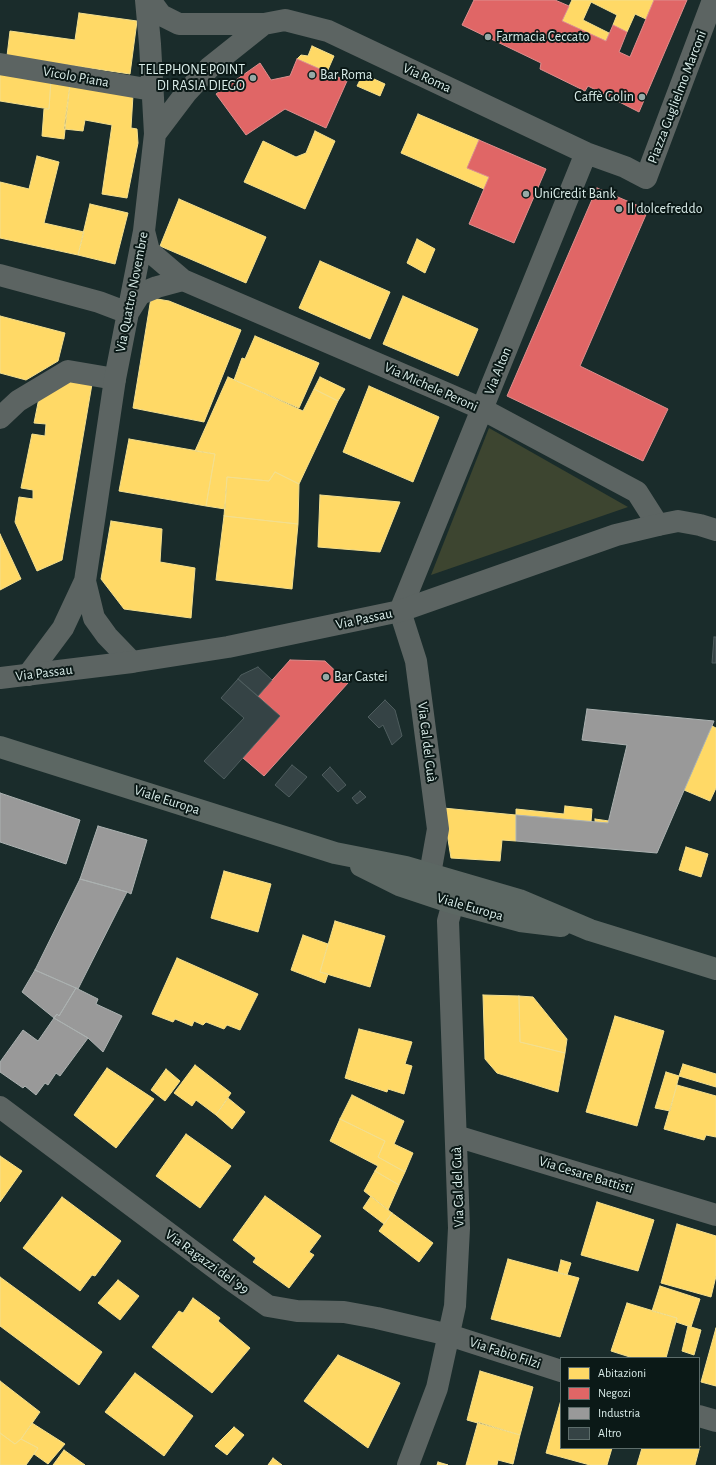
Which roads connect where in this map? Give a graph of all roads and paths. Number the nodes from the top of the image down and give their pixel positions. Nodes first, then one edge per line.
1 (146, 0) edge
2 (150, 0) edge
3 (713, 0) edge
4 (264, 24) junction
5 (0, 64) edge
6 (152, 90) junction
7 (155, 134) junction
8 (586, 153) junction
9 (144, 231) junction
10 (0, 275) edge
11 (184, 280) junction
12 (128, 313) junction
13 (115, 379) junction
14 (482, 409) junction
15 (0, 418) edge
16 (658, 525) junction
17 (716, 530) edge
18 (85, 582) junction
19 (400, 611) junction
20 (132, 662) junction
21 (28, 675) junction
22 (0, 678) edge
23 (0, 747) edge
24 (335, 853) junction
25 (430, 874) junction
26 (453, 903) junction
27 (590, 930) junction
28 (716, 969) edge
29 (0, 1107) edge
30 (456, 1136) junction
31 (716, 1215) edge
32 (449, 1335) junction
33 (560, 1371) edge
34 (700, 1416) edge
35 (716, 1421) edge
36 (408, 1465) edge

1 - 6 street, Via Quattro Novembre
2 - 4 street, Via Roma
3 - 8 street, Piazza Guglielmo Marconi
4 - 7 street, Via Roma
4 - 8 street, Via Roma
5 - 6 street, Vicolo Piana
6 - 7 street, Via Quattro Novembre
7 - 9 street, Via Quattro Novembre
8 - 14 street, Via Alton
9 - 11 street, Via Michele Peroni
9 - 12 street, Via Quattro Novembre
10 - 12 street
11 - 12 street
11 - 14 street, Via Michele Peroni
12 - 13 street, Via Quattro Novembre
13 - 15 street
13 - 18 street, Via Quattro Novembre
14 - 16 street, Via Michele Peroni
14 - 19 street, Via Alton
16 - 17 street, Via Passau
16 - 19 street, Via Passau
18 - 20 street, Via Quattro Novembre
18 - 21 street, Via Quattro Novembre
19 - 20 street, Via Passau
19 - 25 street, Via Cal del Guà
20 - 21 street, Via Passau
21 - 22 street, Via Passau
23 - 24 main road, Viale Europa
24 - 25 main road, Viale Europa
24 - 26 main road, Viale Europa
25 - 27 main road, Viale Europa
26 - 27 main road, Viale Europa
26 - 30 street, Via Cal del Guà
27 - 28 main road, Viale Europa
29 - 32 street, Via Ragazzi del '99
30 - 31 street, Via Cesare Battisti
30 - 32 street, Via Cal del Guà
32 - 33 street, Via Fabio Filzi
32 - 36 street, Via Cal del Guà
34 - 35 street

